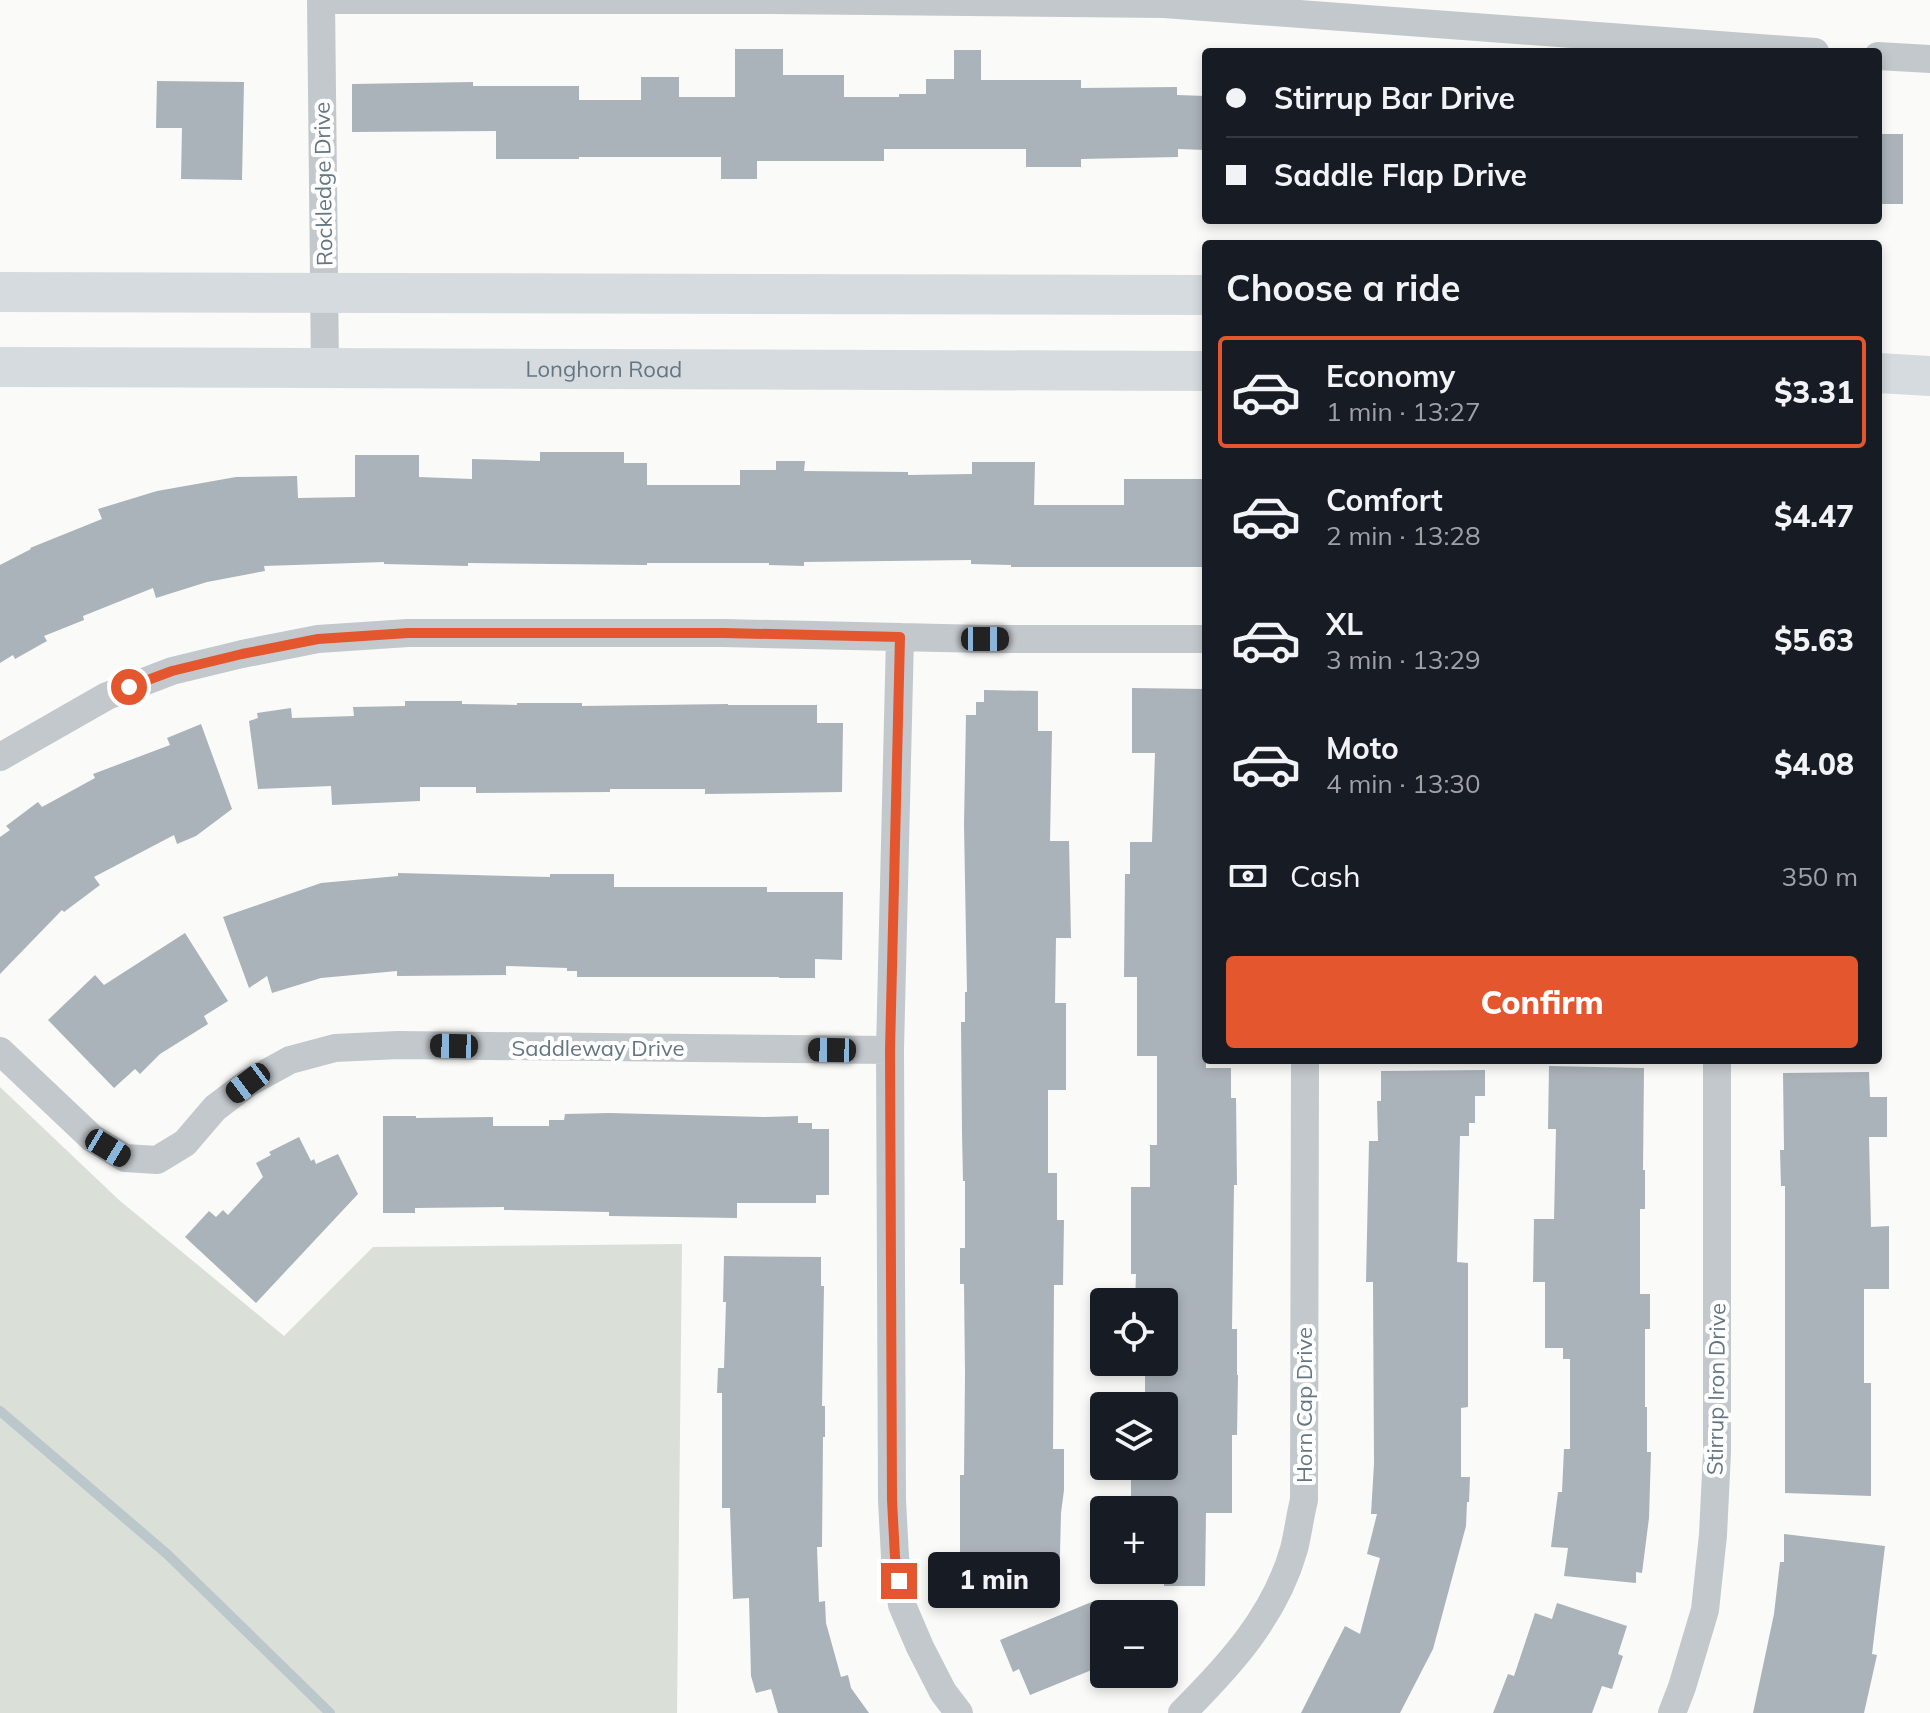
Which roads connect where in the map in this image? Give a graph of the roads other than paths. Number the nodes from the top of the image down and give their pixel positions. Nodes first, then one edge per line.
1 (321, 0) edge
2 (769, 0) edge
3 (1761, 48) edge
4 (1882, 56) edge
5 (1930, 59) edge
6 (0, 292) edge
7 (324, 293) junction
8 (1202, 295) edge
9 (0, 367) edge
10 (325, 368) junction
11 (1202, 371) edge
12 (1882, 373) edge
13 (1930, 376) edge
14 (900, 637) junction
15 (1202, 639) edge
16 (0, 757) edge
17 (890, 1050) junction
18 (0, 1051) edge
19 (1305, 1064) edge
20 (1717, 1064) edge
21 (959, 1713) edge
22 (1182, 1713) edge
23 (1672, 1713) edge

1 - 2 street
1 - 7 street, Rockledge Drive
2 - 3 street
4 - 5 street
6 - 7 main road
7 - 8 main road
7 - 10 street, Rockledge Drive
9 - 10 main road, Longhorn Road
10 - 11 main road, Longhorn Road
12 - 13 main road
14 - 15 street
14 - 16 street
14 - 17 street
17 - 18 street, Saddleway Drive
17 - 21 street
19 - 22 street, Horn Cap Drive
20 - 23 street, Stirrup Iron Drive

